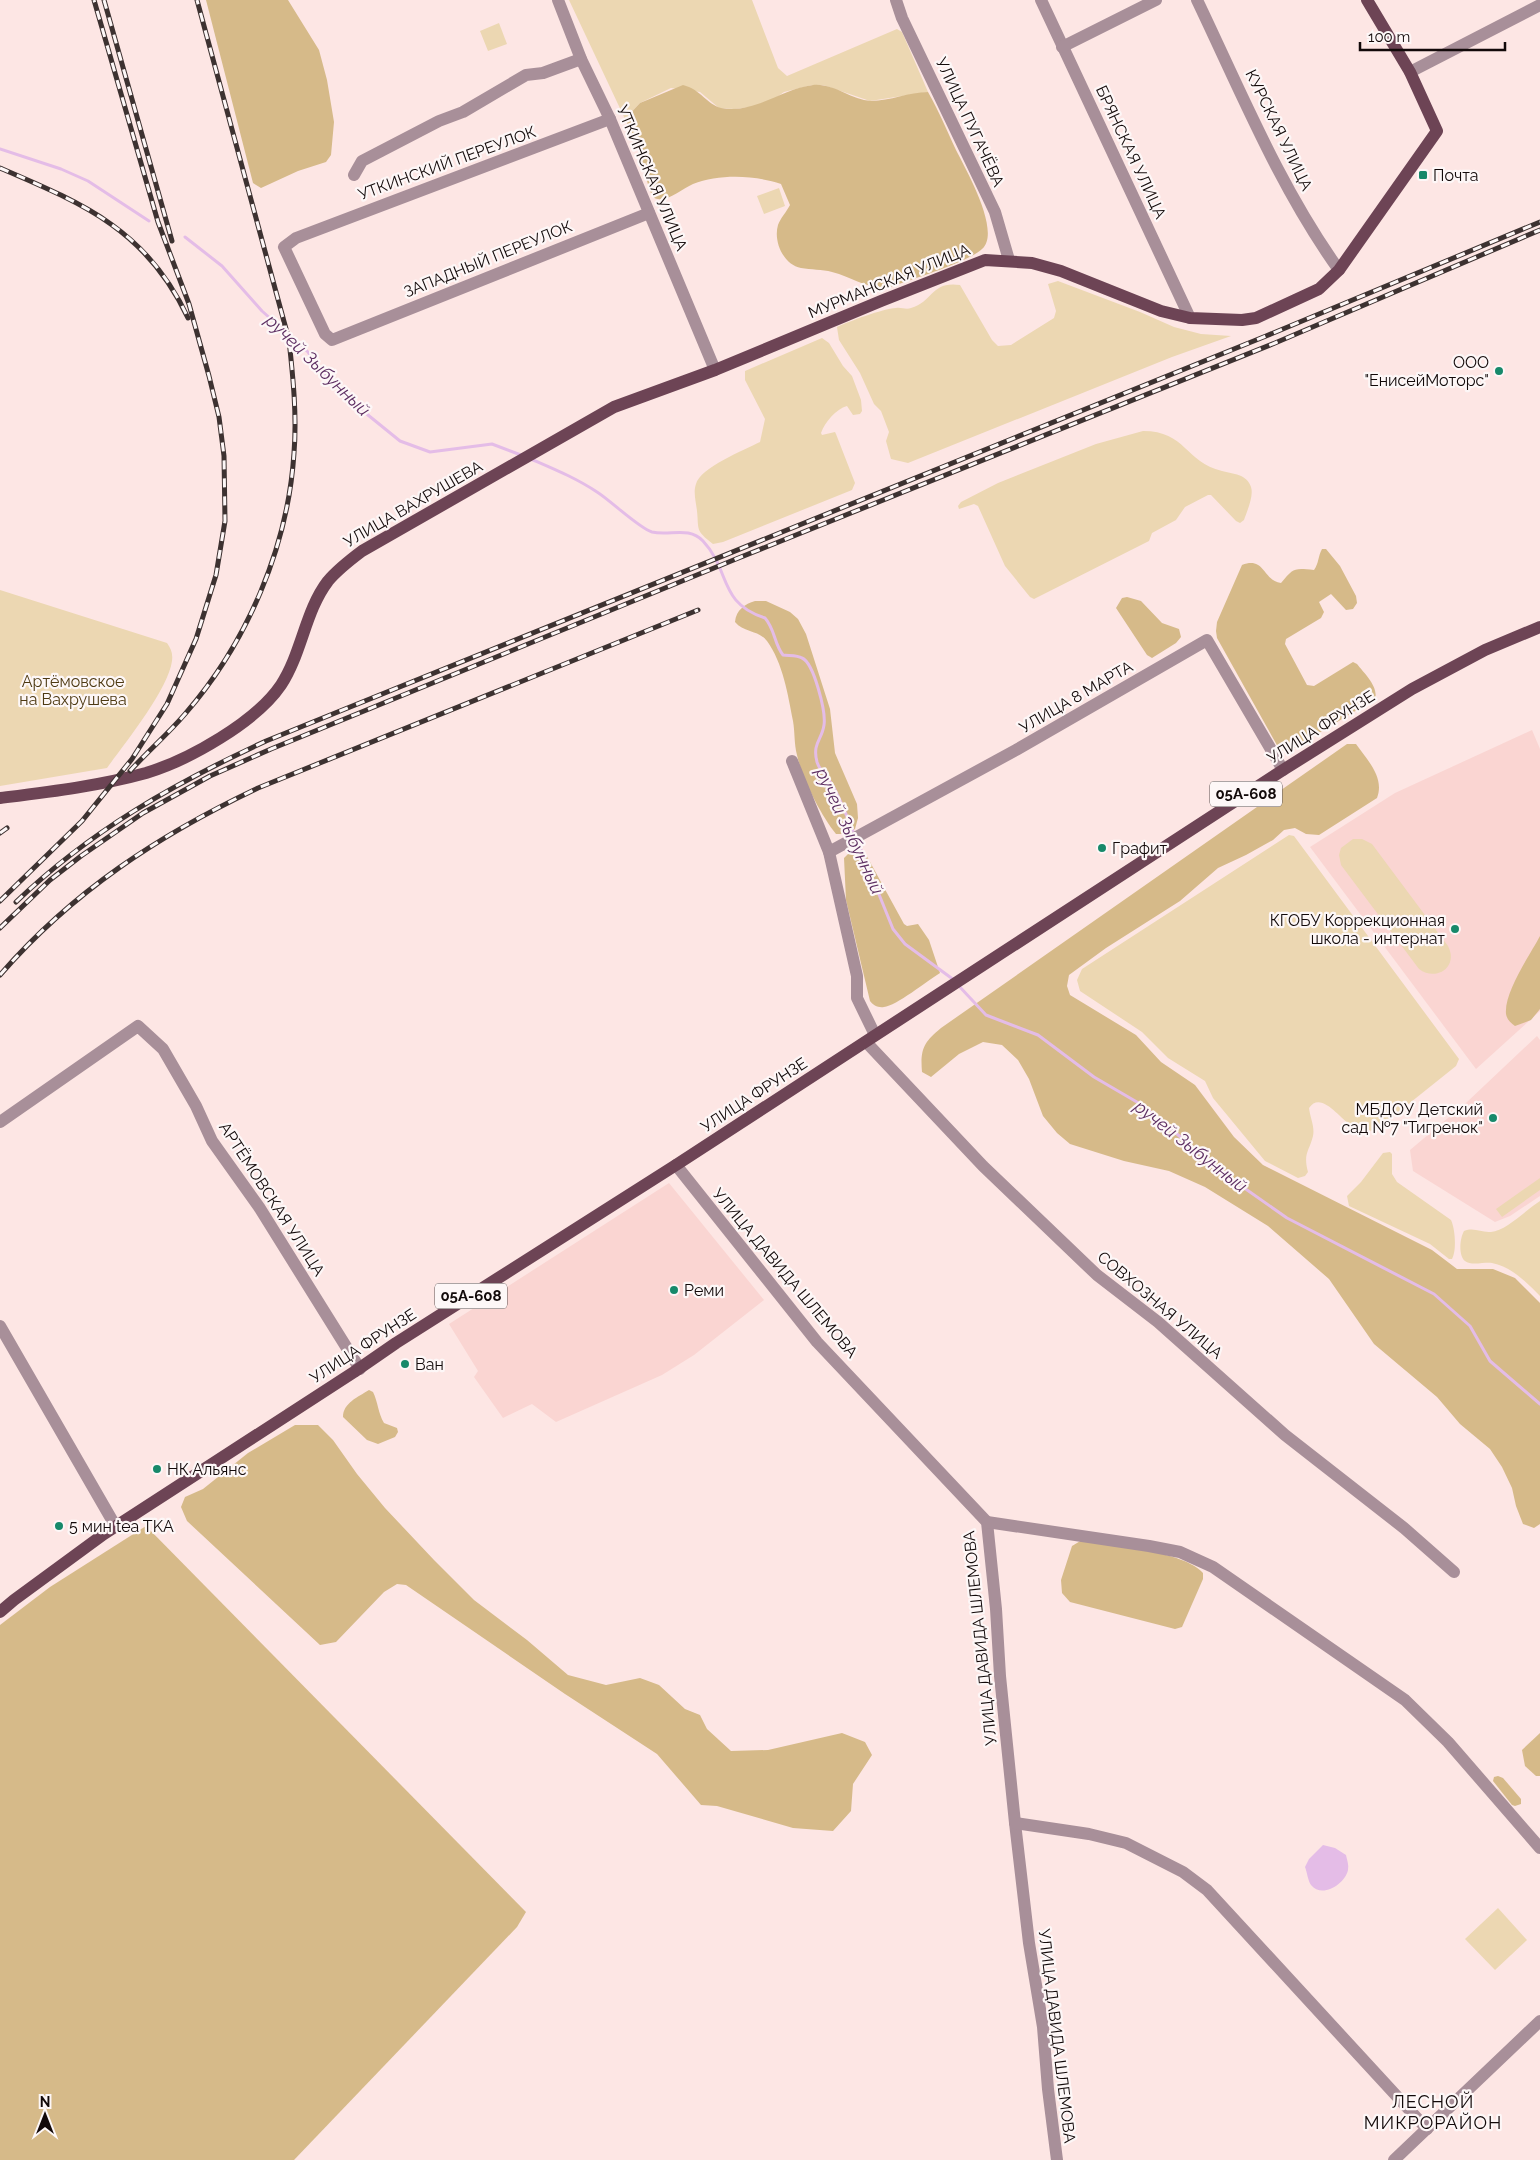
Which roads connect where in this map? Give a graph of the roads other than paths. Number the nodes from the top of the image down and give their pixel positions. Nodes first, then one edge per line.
1 (558, 0) edge
2 (896, 0) edge
3 (1041, 0) edge
4 (1156, 0) edge
5 (1197, 0) edge
6 (1368, 0) edge
7 (1540, 5) edge
8 (1062, 47) junction
9 (581, 59) junction
10 (1410, 72) junction
11 (610, 119) junction
12 (354, 175) dead end
13 (649, 213) junction
14 (1009, 260) junction
15 (1339, 270) junction
16 (1190, 318) junction
17 (340, 338) joint
18 (714, 370) junction
19 (1540, 627) edge
20 (792, 761) dead end
21 (1283, 770) junction
22 (0, 798) edge
23 (829, 852) junction
24 (871, 1039) junction
25 (0, 1122) edge
26 (676, 1165) junction
27 (0, 1326) edge
28 (360, 1369) junction
29 (987, 1522) junction
30 (116, 1526) junction
31 (1454, 1572) dead end
32 (0, 1612) edge
33 (1015, 1823) junction
34 (1540, 1848) edge
35 (1540, 2021) edge
36 (1427, 2129) junction
37 (1057, 2160) edge
38 (1394, 2160) edge

1 - 9 street, УТКИНСКАЯ УЛИЦА
2 - 14 street, УЛИЦА ПУГАЧЁВА
3 - 8 street, БРЯНСКАЯ УЛИЦА
4 - 8 street
5 - 15 street, КУРСКАЯ УЛИЦА
6 - 10 main road
7 - 10 street
8 - 16 street, БРЯНСКАЯ УЛИЦА
9 - 11 street, УТКИНСКАЯ УЛИЦА
9 - 12 street
10 - 15 main road, МУРМАНСКАЯ УЛИЦА
11 - 13 street, УТКИНСКАЯ УЛИЦА
11 - 17 street, УТКИНСКИЙ ПЕРЕУЛОК
13 - 17 street, ЗАПАДНЫЙ ПЕРЕУЛОК
13 - 18 street, УТКИНСКАЯ УЛИЦА
14 - 16 main road, МУРМАНСКАЯ УЛИЦА
14 - 18 main road, МУРМАНСКАЯ УЛИЦА
15 - 16 main road, МУРМАНСКАЯ УЛИЦА
18 - 22 main road, УЛИЦА ВАХРУШЕВА
19 - 21 main road, УЛИЦА ФРУНЗЕ / 05А-608
20 - 23 street
21 - 23 street, УЛИЦА 8 МАРТА
21 - 24 main road, УЛИЦА ФРУНЗЕ / 05А-608
23 - 24 street
24 - 26 main road, УЛИЦА ФРУНЗЕ / 05А-608
24 - 31 street, СОВХОЗНАЯ УЛИЦА
25 - 28 street, АРТЁМОВСКАЯ УЛИЦА
26 - 28 main road, УЛИЦА ФРУНЗЕ / 05А-608
26 - 29 street, УЛИЦА ДАВИДА ШЛЕМОВА
27 - 30 street
28 - 30 main road, УЛИЦА ФРУНЗЕ / 05А-608
29 - 33 street, УЛИЦА ДАВИДА ШЛЕМОВА
29 - 34 street
30 - 32 main road, УЛИЦА ФРУНЗЕ / 05А-608
33 - 36 street
33 - 37 street, УЛИЦА ДАВИДА ШЛЕМОВА
35 - 36 street
36 - 38 street

